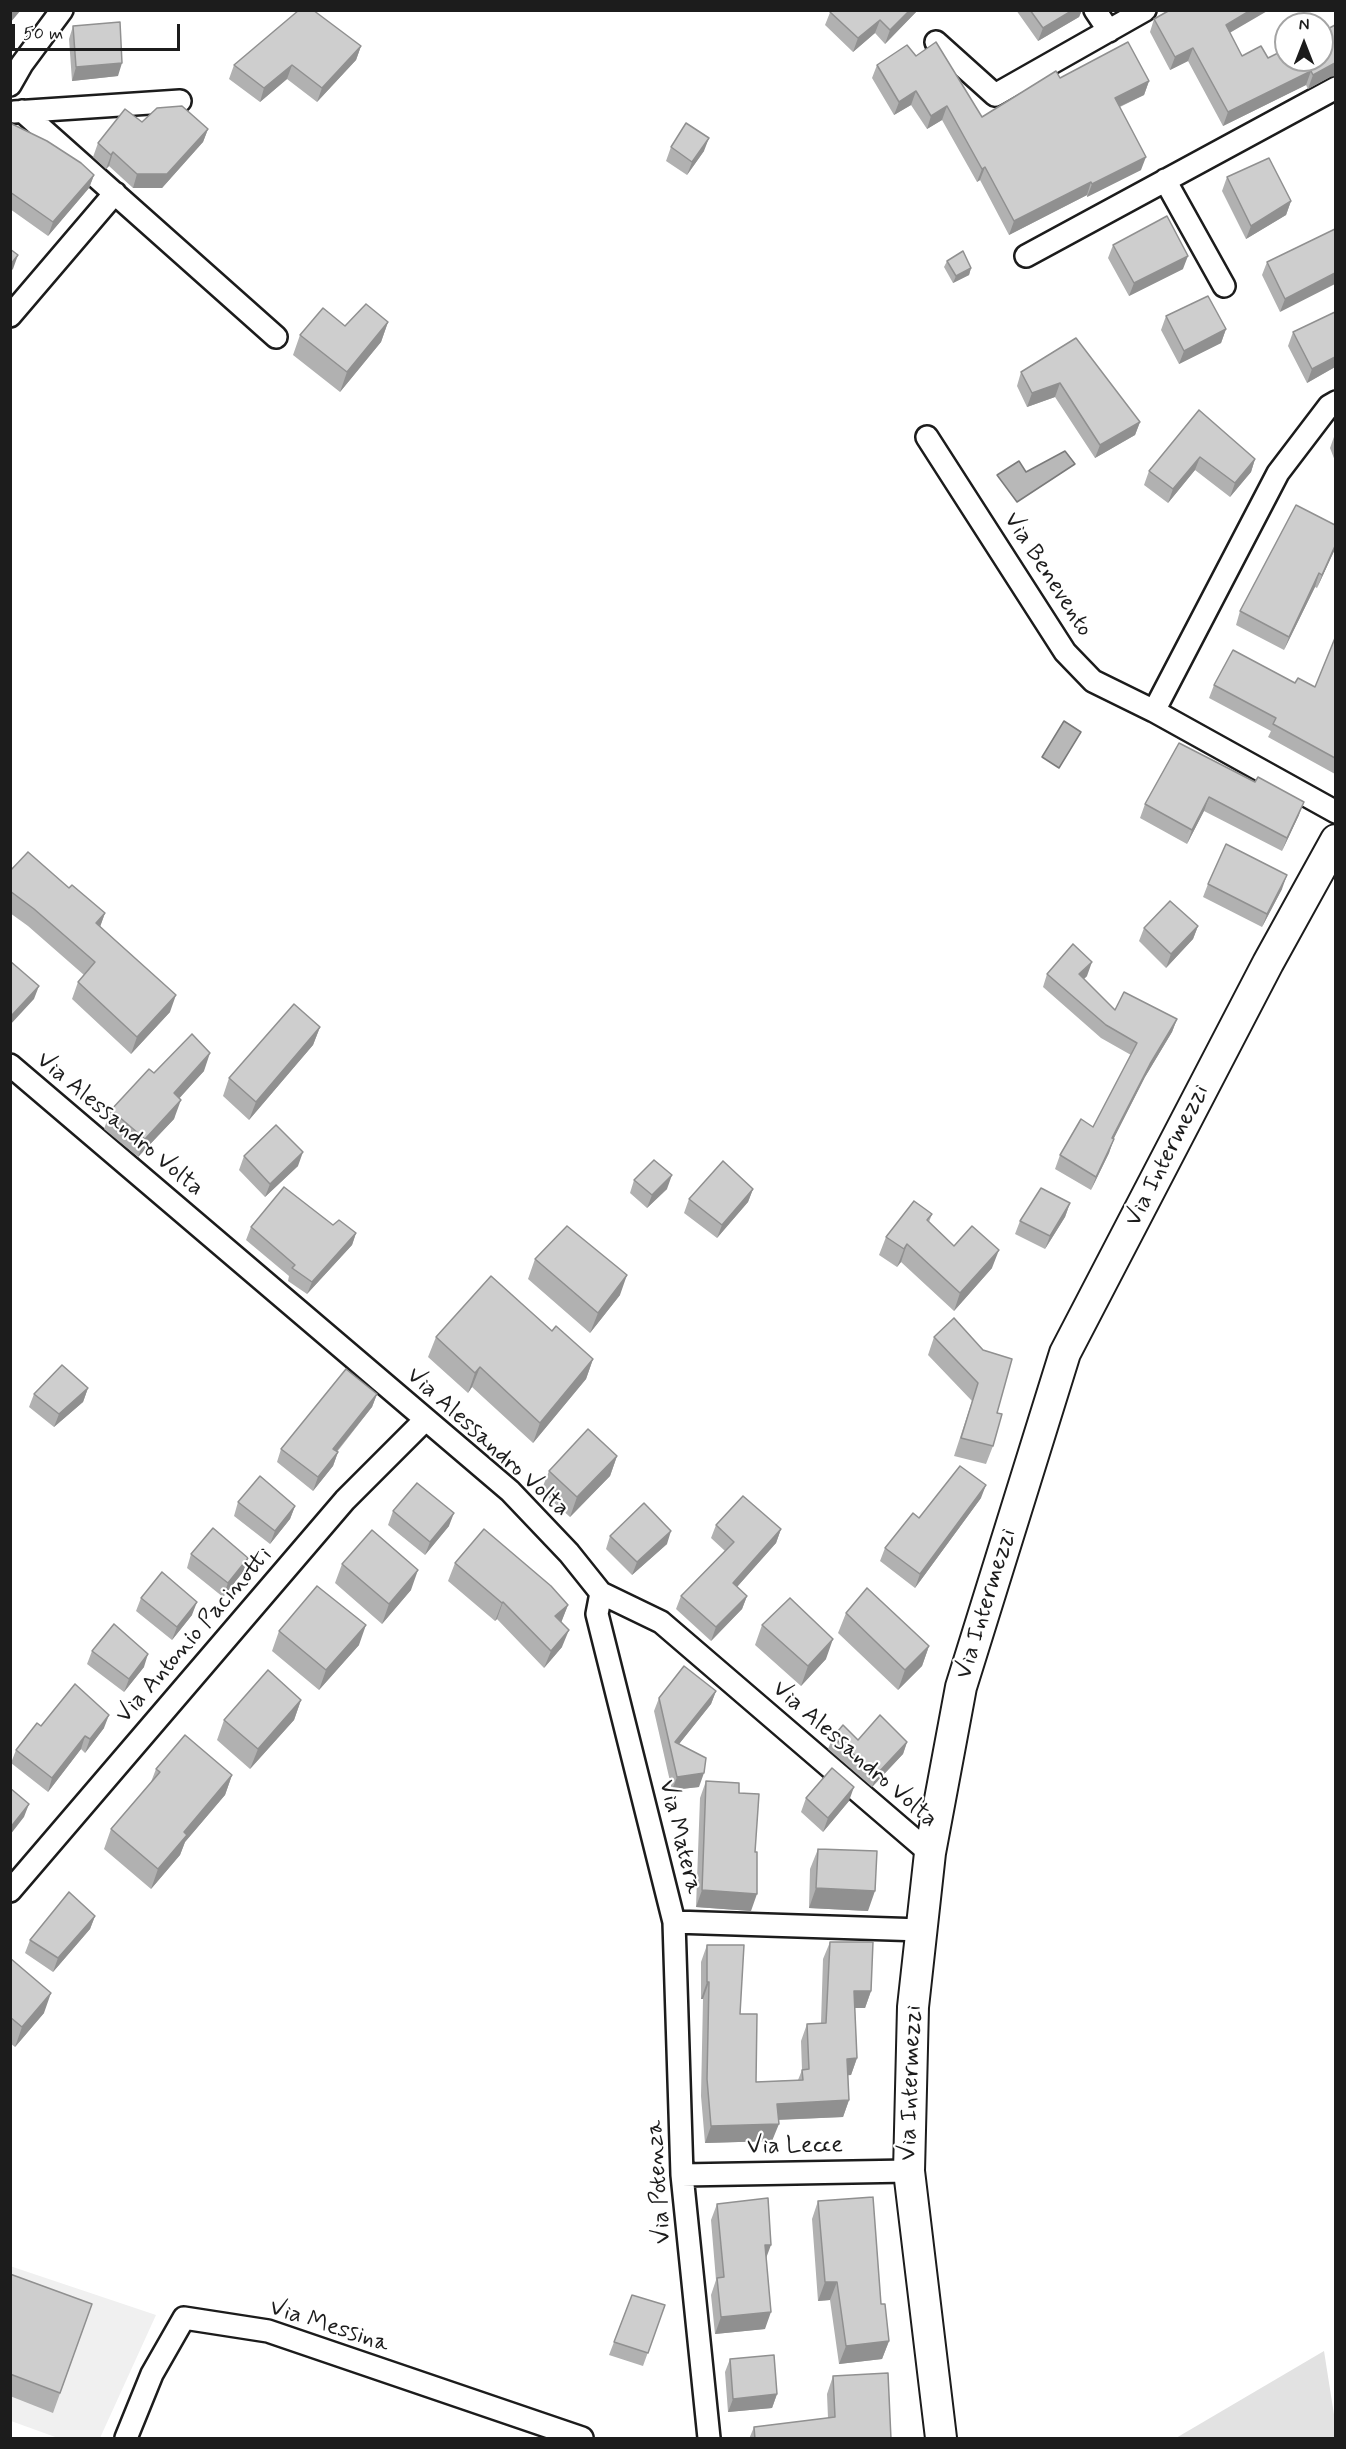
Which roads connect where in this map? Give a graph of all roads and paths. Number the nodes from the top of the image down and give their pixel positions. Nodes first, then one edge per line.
1 (62, 10) edge
2 (1095, 10) edge
3 (1144, 10) edge
4 (1108, 31) junction
5 (936, 42) edge
6 (10, 85) edge
7 (1335, 88) edge
8 (180, 101) dead end
9 (16, 112) edge
10 (1165, 180) junction
11 (115, 193) junction
12 (1026, 256) dead end
13 (1224, 286) dead end
14 (10, 316) edge
15 (276, 337) dead end
16 (1335, 402) edge
17 (927, 437) dead end
18 (1154, 711) junction
19 (1335, 812) edge
20 (1335, 840) edge
21 (10, 1065) edge
22 (425, 1420) junction
23 (601, 1593) junction
24 (930, 1853) junction
25 (10, 1891) edge
26 (674, 1922) junction
27 (922, 1930) junction
28 (909, 2171) junction
29 (682, 2175) junction
30 (126, 2439) edge
31 (582, 2439) edge
32 (709, 2439) edge
33 (941, 2439) edge

1 - 6 street
2 - 4 street
3 - 4 street
4 - 5 street
7 - 10 street
8 - 9 street
9 - 11 street
10 - 12 street
10 - 13 street
11 - 14 street
11 - 15 street
16 - 18 street
17 - 18 street, Via Benevento
18 - 19 street, Via Benevento
20 - 24 street, Via Intermezzi
21 - 22 street, Via Alessandro Volta
22 - 23 street, Via Alessandro Volta
22 - 25 street, Via Antonio Pacinotti
23 - 24 street, Via Alessandro Volta
23 - 26 street, Via Matera
24 - 27 street, Via Intermezzi
26 - 27 street, Via Matera
26 - 29 street, Via Potenza
27 - 28 street, Via Intermezzi
28 - 29 street, Via Lecce
28 - 33 street, Via Intermezzi
29 - 32 street, Via Potenza
30 - 31 street, Via Messina

